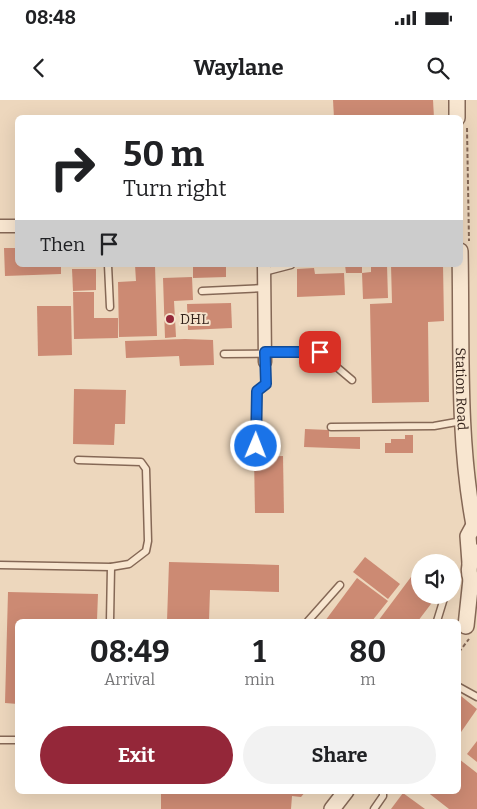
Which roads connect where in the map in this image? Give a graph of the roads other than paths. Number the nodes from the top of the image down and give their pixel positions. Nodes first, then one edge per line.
1 (457, 100) edge
2 (457, 115) edge
3 (0, 226) edge
4 (15, 226) edge
5 (108, 267) edge
6 (460, 267) edge
7 (264, 268) edge
8 (265, 288) junction
9 (202, 292) dead end
10 (110, 307) dead end
11 (224, 354) dead end
12 (265, 357) junction
13 (352, 380) dead end
14 (464, 421) junction
15 (331, 427) dead end
16 (256, 446) dead end
17 (78, 460) dead end
18 (475, 527) edge
19 (473, 558) edge
20 (0, 565) edge
21 (111, 567) junction
22 (474, 584) edge
23 (340, 585) dead end
24 (442, 604) edge
25 (477, 614) edge
26 (110, 619) edge
27 (310, 619) edge
28 (438, 619) edge
29 (465, 633) edge
30 (461, 688) edge
31 (477, 697) edge
32 (0, 740) edge
33 (15, 740) edge
34 (344, 794) edge
35 (383, 794) edge
36 (332, 809) edge
37 (374, 809) edge

1 - 2 street
3 - 4 street
5 - 10 lane
6 - 14 street, Station Road
7 - 8 street
8 - 9 lane
8 - 12 street
11 - 12 lane
12 - 13 lane
12 - 16 lane
14 - 15 lane
14 - 18 street, Station Road
17 - 21 lane
18 - 19 street, Station Road
19 - 22 street, Station Road
20 - 21 lane
21 - 26 lane
22 - 29 street, Station Road
23 - 27 lane
24 - 28 lane
25 - 29 street
30 - 31 lane
32 - 33 lane
34 - 36 street
35 - 37 lane

